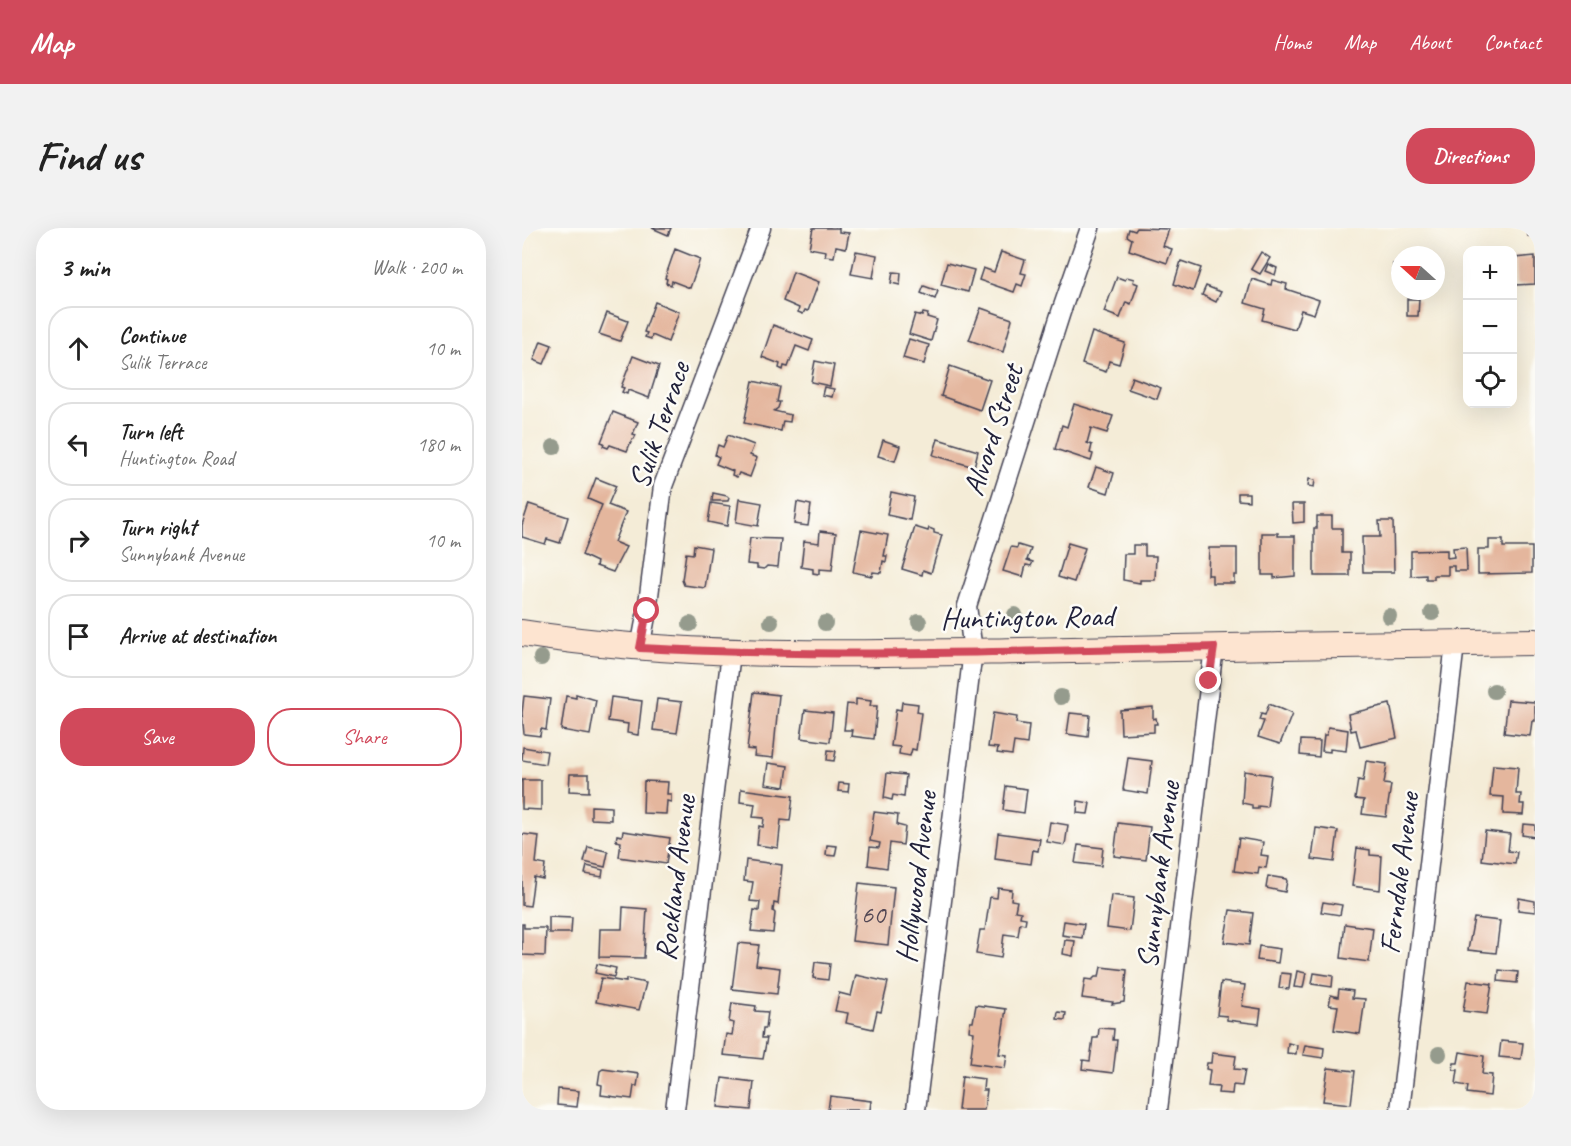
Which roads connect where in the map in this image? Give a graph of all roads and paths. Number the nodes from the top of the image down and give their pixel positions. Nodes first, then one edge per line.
1 (761, 228) edge
2 (1090, 228) edge
3 (522, 633) edge
4 (1535, 642) edge
5 (1455, 644) junction
6 (1214, 647) junction
7 (640, 648) junction
8 (973, 651) junction
9 (731, 653) junction
10 (675, 1110) edge
11 (916, 1110) edge
12 (1158, 1110) edge
13 (1400, 1110) edge

1 - 7 street, Sulik Terrace
2 - 8 street, Alvord Street
3 - 7 main road, Huntington Road
4 - 5 main road, Huntington Road
5 - 6 main road, Huntington Road
5 - 13 street, Ferndale Avenue
6 - 8 main road, Huntington Road
6 - 12 street, Sunnybank Avenue
7 - 9 main road, Huntington Road
8 - 9 main road, Huntington Road
8 - 11 street, Hollywood Avenue
9 - 10 street, Rockland Avenue

